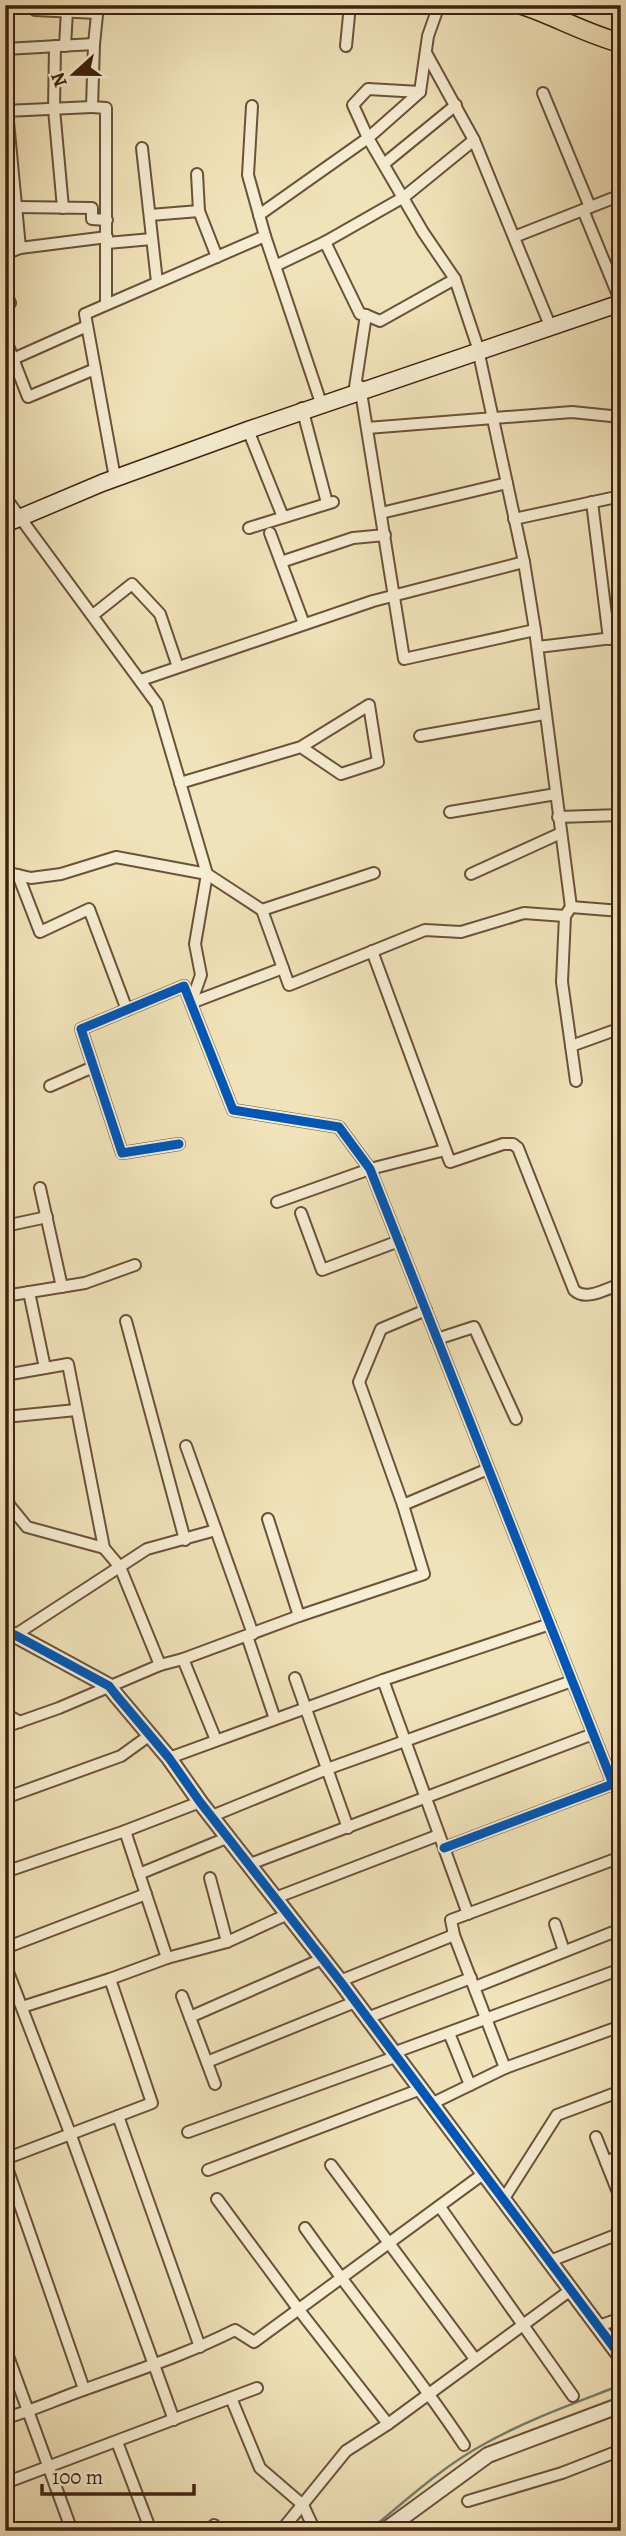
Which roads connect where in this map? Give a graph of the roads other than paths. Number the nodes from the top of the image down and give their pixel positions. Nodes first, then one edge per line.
1 (350, 5) edge
2 (439, 5) edge
3 (522, 5) edge
4 (554, 5) edge
5 (55, 8) edge
6 (98, 9) edge
7 (34, 10) dead end
8 (67, 11) junction
9 (621, 42) edge
10 (94, 44) junction
11 (60, 46) junction
12 (346, 46) dead end
13 (5, 49) edge
14 (426, 53) junction
15 (420, 92) junction
16 (543, 93) dead end
17 (251, 106) dead end
18 (456, 106) junction
19 (92, 107) junction
20 (54, 109) junction
21 (6, 111) edge
22 (368, 138) junction
23 (474, 140) junction
24 (142, 148) dead end
25 (385, 163) junction
26 (197, 174) dead end
27 (621, 195) edge
28 (404, 197) junction
29 (16, 207) junction
30 (63, 208) junction
31 (586, 209) junction
32 (199, 211) junction
33 (150, 215) junction
34 (259, 215) junction
35 (107, 220) junction
36 (18, 223) junction
37 (5, 224) edge
38 (265, 236) junction
39 (514, 237) junction
40 (152, 239) junction
41 (107, 240) junction
42 (325, 242) junction
43 (20, 248) junction
44 (5, 254) edge
45 (217, 257) junction
46 (275, 267) junction
47 (455, 279) junction
48 (157, 282) junction
49 (5, 292) edge
50 (620, 297) edge
51 (106, 304) junction
52 (5, 305) edge
53 (366, 315) junction
54 (549, 324) junction
55 (87, 326) junction
56 (5, 338) edge
57 (478, 349) junction
58 (13, 359) junction
59 (95, 369) junction
60 (359, 388) junction
61 (321, 402) junction
62 (302, 409) junction
63 (492, 417) junction
64 (621, 417) edge
65 (367, 428) junction
66 (248, 430) junction
67 (114, 474) junction
68 (507, 484) junction
69 (621, 496) edge
70 (592, 502) junction
71 (11, 508) edge
72 (381, 513) junction
73 (283, 517) junction
74 (514, 519) junction
75 (5, 524) edge
76 (249, 528) dead end
77 (270, 533) dead end
78 (385, 535) junction
79 (281, 562) junction
80 (524, 562) junction
81 (394, 595) junction
82 (93, 615) junction
83 (304, 624) junction
84 (535, 630) junction
85 (615, 638) edge
86 (538, 647) junction
87 (178, 667) junction
88 (141, 680) junction
89 (544, 714) junction
90 (420, 736) dead end
91 (301, 747) junction
92 (180, 783) junction
93 (556, 794) junction
94 (450, 813) dead end
95 (621, 815) edge
96 (558, 817) junction
97 (561, 833) junction
98 (5, 873) edge
99 (374, 873) dead end
100 (207, 874) junction
101 (471, 874) dead end
102 (18, 876) junction
103 (262, 910) junction
104 (568, 911) junction
105 (621, 911) edge
106 (372, 951) junction
107 (283, 968) junction
108 (191, 1003) junction
109 (127, 1010) junction
110 (621, 1028) edge
111 (571, 1046) junction
112 (93, 1067) junction
113 (576, 1081) dead end
114 (50, 1086) dead end
115 (179, 1144) dead end
116 (445, 1150) junction
117 (370, 1169) junction
118 (40, 1188) dead end
119 (277, 1202) dead end
120 (301, 1213) dead end
121 (47, 1217) junction
122 (5, 1226) edge
123 (399, 1241) junction
124 (135, 1265) dead end
125 (621, 1284) edge
126 (62, 1287) junction
127 (29, 1293) junction
128 (5, 1296) edge
129 (426, 1310) junction
130 (126, 1321) dead end
131 (437, 1339) junction
132 (45, 1368) junction
133 (5, 1375) edge
134 (76, 1410) junction
135 (5, 1417) edge
136 (516, 1419) dead end
137 (186, 1446) dead end
138 (488, 1469) junction
139 (5, 1485) edge
140 (403, 1505) junction
141 (268, 1519) dead end
142 (216, 1530) junction
143 (186, 1540) junction
144 (104, 1548) junction
145 (120, 1567) junction
146 (299, 1616) junction
147 (550, 1624) junction
148 (10, 1634) edge
149 (250, 1635) junction
150 (183, 1659) junction
151 (160, 1665) junction
152 (295, 1678) dead end
153 (383, 1680) junction
154 (572, 1681) junction
155 (109, 1686) junction
156 (306, 1708) junction
157 (5, 1714) edge
158 (275, 1719) junction
159 (20, 1722) junction
160 (5, 1727) edge
161 (593, 1734) junction
162 (150, 1735) junction
163 (405, 1740) junction
164 (216, 1741) junction
165 (169, 1758) junction
166 (327, 1769) junction
167 (621, 1770) edge
168 (609, 1774) junction
169 (5, 1798) edge
170 (425, 1799) junction
171 (200, 1802) junction
172 (212, 1816) junction
173 (348, 1828) junction
174 (125, 1831) junction
175 (439, 1835) junction
176 (229, 1837) junction
177 (444, 1847) junction
178 (621, 1857) edge
179 (250, 1864) junction
180 (5, 1872) edge
181 (139, 1874) junction
182 (210, 1878) dead end
183 (146, 1894) junction
184 (275, 1898) junction
185 (288, 1914) junction
186 (468, 1914) junction
187 (555, 1924) dead end
188 (621, 1929) edge
189 (454, 1935) junction
190 (227, 1942) junction
191 (5, 1948) edge
192 (564, 1951) junction
193 (167, 1958) junction
194 (322, 1959) junction
195 (5, 1964) edge
196 (621, 1969) edge
197 (110, 1979) junction
198 (340, 1981) junction
199 (473, 1982) junction
200 (182, 1996) dead end
201 (355, 2002) junction
202 (22, 2007) junction
203 (190, 2017) junction
204 (367, 2018) junction
205 (486, 2018) junction
206 (621, 2026) edge
207 (449, 2033) junction
208 (394, 2055) junction
209 (207, 2062) junction
210 (505, 2068) junction
211 (215, 2084) dead end
212 (470, 2085) junction
213 (421, 2089) junction
214 (621, 2091) edge
215 (431, 2104) junction
216 (118, 2116) junction
217 (188, 2132) dead end
218 (70, 2133) junction
219 (596, 2137) dead end
220 (621, 2155) edge
221 (5, 2161) edge
222 (606, 2162) junction
223 (331, 2165) dead end
224 (208, 2170) dead end
225 (483, 2174) junction
226 (218, 2199) dead end
227 (503, 2200) junction
228 (621, 2200) edge
229 (440, 2207) junction
230 (305, 2228) dead end
231 (621, 2233) edge
232 (389, 2243) junction
233 (551, 2261) junction
234 (341, 2280) junction
235 (572, 2288) junction
236 (299, 2310) junction
237 (621, 2318) edge
238 (524, 2325) junction
239 (599, 2326) junction
240 (200, 2347) junction
241 (5, 2348) edge
242 (621, 2357) edge
243 (475, 2360) junction
244 (155, 2366) junction
245 (257, 2388) dead end
246 (84, 2389) junction
247 (430, 2393) junction
248 (573, 2396) dead end
249 (231, 2398) junction
250 (621, 2405) edge
251 (28, 2412) junction
252 (5, 2418) edge
253 (174, 2420) junction
254 (388, 2424) junction
255 (117, 2442) junction
256 (464, 2445) dead end
257 (621, 2450) edge
258 (49, 2468) junction
259 (5, 2483) edge
260 (468, 2501) dead end
261 (303, 2505) junction
262 (72, 2531) edge
263 (150, 2531) edge
264 (281, 2531) edge
265 (315, 2531) edge
266 (384, 2531) edge

1 - 12 street
2 - 14 street
3 - 9 main road
4 - 9 main road
5 - 7 street
5 - 8 street
6 - 8 street
6 - 10 street
8 - 11 street
10 - 11 street
10 - 19 street
11 - 13 street
11 - 20 street
14 - 15 street
14 - 18 street
15 - 22 street
15 - 22 street
16 - 31 street
17 - 34 street
18 - 23 street
18 - 25 street
19 - 20 street
19 - 35 street
20 - 21 street
20 - 30 street
21 - 29 street
22 - 25 street
22 - 34 street
23 - 28 street
23 - 39 street
24 - 33 street
25 - 28 street
26 - 32 street
27 - 31 street
28 - 42 street
28 - 47 street
29 - 30 street
29 - 36 street
30 - 35 street
31 - 39 street
31 - 50 street
32 - 33 street
32 - 45 street
33 - 40 street
34 - 38 street
35 - 41 street
36 - 37 street
36 - 43 street
38 - 45 street
38 - 46 street
39 - 54 street
40 - 41 street
40 - 48 street
41 - 43 street
41 - 51 street
42 - 46 street
42 - 53 street
43 - 44 street
45 - 48 street
46 - 61 street
47 - 53 street
47 - 57 street
48 - 51 street
49 - 52 street
50 - 54 main road
51 - 55 street
53 - 60 street
54 - 57 main road
55 - 58 street
55 - 59 street
56 - 58 street
57 - 60 main road
57 - 63 street
58 - 59 street
59 - 67 street
60 - 61 main road
60 - 65 street
61 - 62 main road
62 - 66 main road
62 - 67 main road
62 - 73 street
63 - 64 street
63 - 65 street
63 - 68 street
65 - 72 street
66 - 67 main road
66 - 73 street
67 - 71 main road
68 - 72 street
68 - 74 street
69 - 70 street
70 - 74 street
70 - 85 street
71 - 75 main road
71 - 82 street
72 - 78 street
73 - 76 street
74 - 80 street
77 - 79 street
78 - 79 street
78 - 81 street
79 - 83 street
80 - 81 street
80 - 84 street
81 - 83 street
81 - 84 street
82 - 87 street
82 - 88 street
83 - 87 street
84 - 86 street
85 - 86 street
86 - 89 street
87 - 88 street
88 - 92 street
89 - 90 street
89 - 93 street
91 - 91 street
91 - 92 street
92 - 100 street
93 - 94 street
93 - 96 street
95 - 96 street
96 - 97 street
97 - 101 street
97 - 104 street
98 - 102 street
99 - 103 street
100 - 102 street
100 - 103 street
100 - 108 street
102 - 109 street
103 - 107 street
104 - 105 street
104 - 106 street
104 - 111 street
106 - 107 street
106 - 116 street
107 - 108 street
108 - 109 street
108 - 117 street
109 - 112 street
110 - 111 street
111 - 113 street
112 - 114 street
112 - 115 street
116 - 117 street
116 - 125 street
117 - 119 street
117 - 123 street
118 - 121 street
120 - 123 street
121 - 122 street
121 - 126 street
123 - 129 street
124 - 126 street
126 - 127 street
127 - 128 street
127 - 132 street
129 - 131 street
129 - 140 street
130 - 143 street
131 - 136 street
131 - 138 street
132 - 133 street
132 - 134 street
134 - 135 street
134 - 144 street
137 - 142 street
138 - 140 street
138 - 147 street
139 - 144 street
140 - 146 street
141 - 146 street
142 - 143 street
142 - 149 street
143 - 145 street
144 - 145 street
145 - 148 street
145 - 151 street
146 - 149 street
147 - 153 street
147 - 154 street
148 - 155 street
149 - 150 street
149 - 158 street
150 - 151 street
150 - 164 street
151 - 155 street
152 - 156 street
153 - 156 street
153 - 163 street
154 - 161 street
154 - 163 street
155 - 159 street
155 - 162 street
156 - 158 street
156 - 166 street
157 - 159 street
158 - 164 street
159 - 160 street
161 - 168 street
161 - 170 street
162 - 165 street
162 - 169 street
163 - 166 street
163 - 170 street
164 - 165 street
165 - 171 street
166 - 172 street
166 - 173 street
167 - 168 street
168 - 177 street
170 - 173 street
170 - 175 street
171 - 172 street
171 - 174 street
172 - 176 street
173 - 179 street
174 - 180 street
174 - 181 street
175 - 177 street
175 - 184 street
176 - 179 street
176 - 181 street
177 - 186 street
178 - 186 street
179 - 184 street
181 - 183 street
182 - 190 street
183 - 191 street
183 - 193 street
184 - 185 street
185 - 190 street
185 - 194 street
186 - 189 street
187 - 192 street
188 - 192 street
189 - 198 street
189 - 199 street
190 - 193 street
192 - 199 street
193 - 197 street
194 - 198 street
194 - 203 street
195 - 202 street
196 - 205 street
197 - 202 street
197 - 216 street
198 - 201 street
199 - 204 street
199 - 205 street
200 - 203 street
201 - 204 street
201 - 209 street
202 - 218 street
203 - 209 street
204 - 208 street
205 - 207 street
205 - 210 street
206 - 210 street
207 - 208 street
207 - 212 street
208 - 213 street
208 - 217 street
209 - 211 street
210 - 212 street
212 - 215 street
213 - 215 street
213 - 224 street
214 - 227 street
215 - 225 street
216 - 218 street
216 - 240 street
218 - 221 street
218 - 244 street
219 - 222 street
220 - 222 street
221 - 246 street
222 - 228 street
223 - 232 street
225 - 227 street
225 - 229 street
226 - 236 street
227 - 233 street
229 - 232 street
229 - 238 street
230 - 234 street
231 - 233 street
232 - 234 street
232 - 243 street
233 - 235 street
234 - 236 street
234 - 247 street
235 - 238 street
235 - 239 street
236 - 240 street
236 - 254 street
237 - 239 street
238 - 243 street
238 - 248 street
239 - 242 street
240 - 244 street
241 - 251 street
243 - 247 street
244 - 246 street
244 - 253 street
245 - 249 street
246 - 251 street
247 - 254 street
247 - 256 street
249 - 253 street
249 - 261 street
250 - 266 street
251 - 252 street
251 - 258 street
253 - 255 street
254 - 261 street
255 - 258 street
255 - 263 street
257 - 260 street
258 - 259 street
258 - 262 street
261 - 264 street
261 - 265 street

